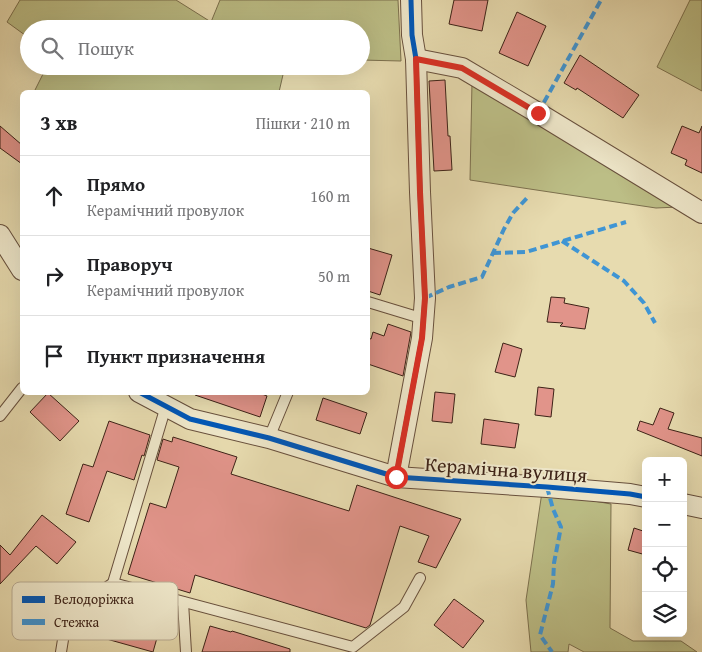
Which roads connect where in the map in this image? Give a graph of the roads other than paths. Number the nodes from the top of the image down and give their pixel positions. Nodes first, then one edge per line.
1 (411, 0) edge
2 (416, 59) junction
3 (702, 213) edge
4 (0, 235) edge
5 (20, 267) edge
6 (370, 303) edge
7 (424, 319) junction
8 (20, 391) edge
9 (145, 395) edge
10 (287, 395) edge
11 (166, 406) junction
12 (0, 416) edge
13 (269, 438) junction
14 (396, 477) junction
15 (642, 496) edge
16 (687, 505) edge
17 (702, 508) edge
18 (420, 578) dead end
19 (113, 582) edge
20 (178, 601) edge
21 (183, 602) junction
22 (351, 650) edge
23 (186, 652) edge

1 - 2 street
2 - 3 street
2 - 7 street
4 - 5 street
6 - 7 lane
7 - 14 street
8 - 12 lane
9 - 11 street, Керамічна вулиця
10 - 13 lane
11 - 13 street, Керамічна вулиця
11 - 19 lane
13 - 14 street, Керамічна вулиця
14 - 15 street, Керамічна вулиця
16 - 17 street
18 - 22 lane
20 - 21 lane
21 - 22 lane
21 - 23 lane

